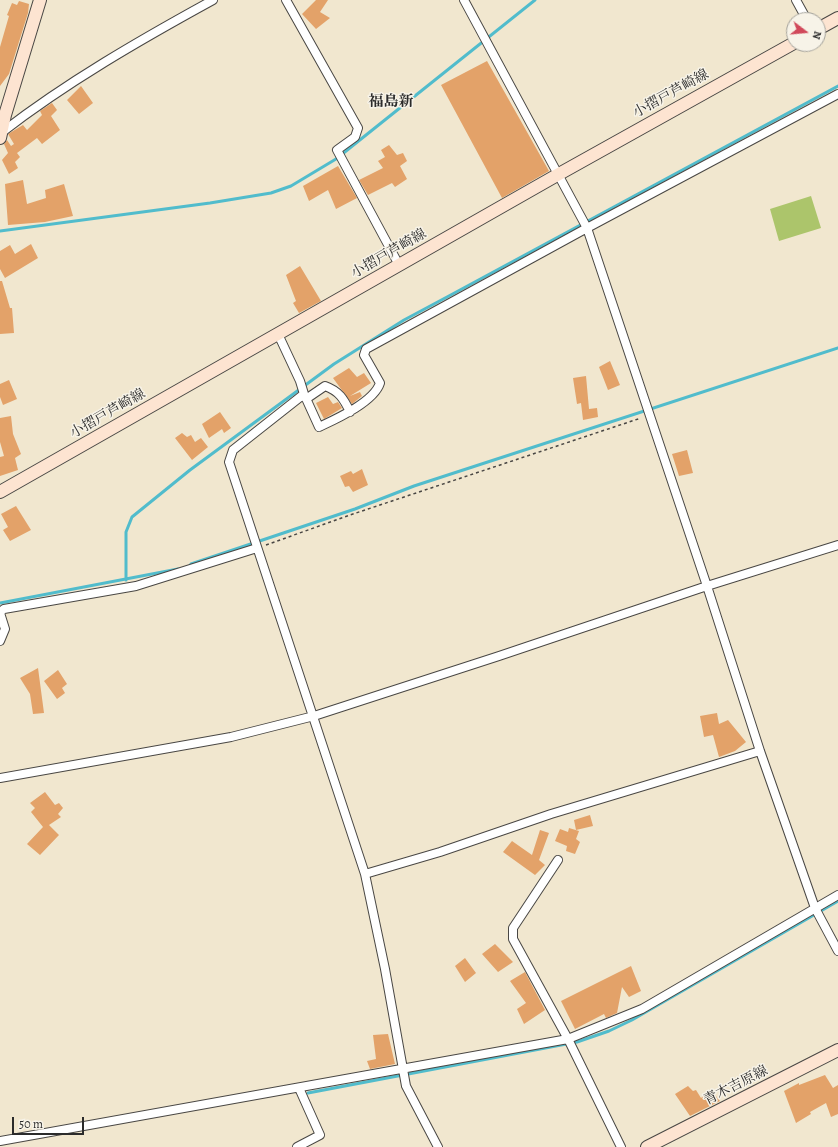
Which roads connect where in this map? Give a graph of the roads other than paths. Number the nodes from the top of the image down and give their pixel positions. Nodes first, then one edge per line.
1 (213, 0) edge
2 (286, 0) edge
3 (464, 0) edge
4 (796, 0) edge
5 (37, 1) edge
6 (803, 12) edge
7 (838, 18) edge
8 (826, 25) edge
9 (786, 46) edge
10 (838, 94) edge
11 (0, 135) edge
12 (559, 174) junction
13 (587, 228) junction
14 (399, 266) junction
15 (278, 334) junction
16 (305, 397) junction
17 (350, 412) junction
18 (0, 492) edge
19 (838, 545) edge
20 (257, 548) junction
21 (707, 586) junction
22 (0, 613) edge
23 (0, 641) edge
24 (314, 716) junction
25 (760, 751) junction
26 (0, 778) edge
27 (558, 860) dead end
28 (365, 874) junction
29 (838, 895) edge
30 (815, 908) junction
31 (838, 952) edge
32 (568, 1039) junction
33 (838, 1050) edge
34 (402, 1069) junction
35 (299, 1088) junction
36 (0, 1142) edge
37 (297, 1147) edge
38 (438, 1147) edge
39 (621, 1147) edge
40 (647, 1147) edge

1 - 11 street
2 - 14 street
3 - 12 street
4 - 6 street
5 - 11 main road
7 - 8 main road
9 - 12 main road, 小摺戸芦崎線
10 - 13 street
12 - 13 street
12 - 14 main road, 小摺戸芦崎線
13 - 17 street
13 - 21 street
14 - 15 main road, 小摺戸芦崎線
15 - 16 street
15 - 18 main road, 小摺戸芦崎線
16 - 17 street
16 - 17 street
16 - 20 street
19 - 21 street
20 - 22 street
20 - 24 street
21 - 24 street
21 - 25 street
22 - 23 street
24 - 26 street
24 - 28 street
25 - 28 street
25 - 30 street
27 - 32 street
28 - 34 street
29 - 30 street
30 - 31 street
30 - 32 street
32 - 34 street
32 - 39 street
33 - 40 main road, 青木吉原線
34 - 35 street
34 - 38 street
35 - 36 street
35 - 37 street

